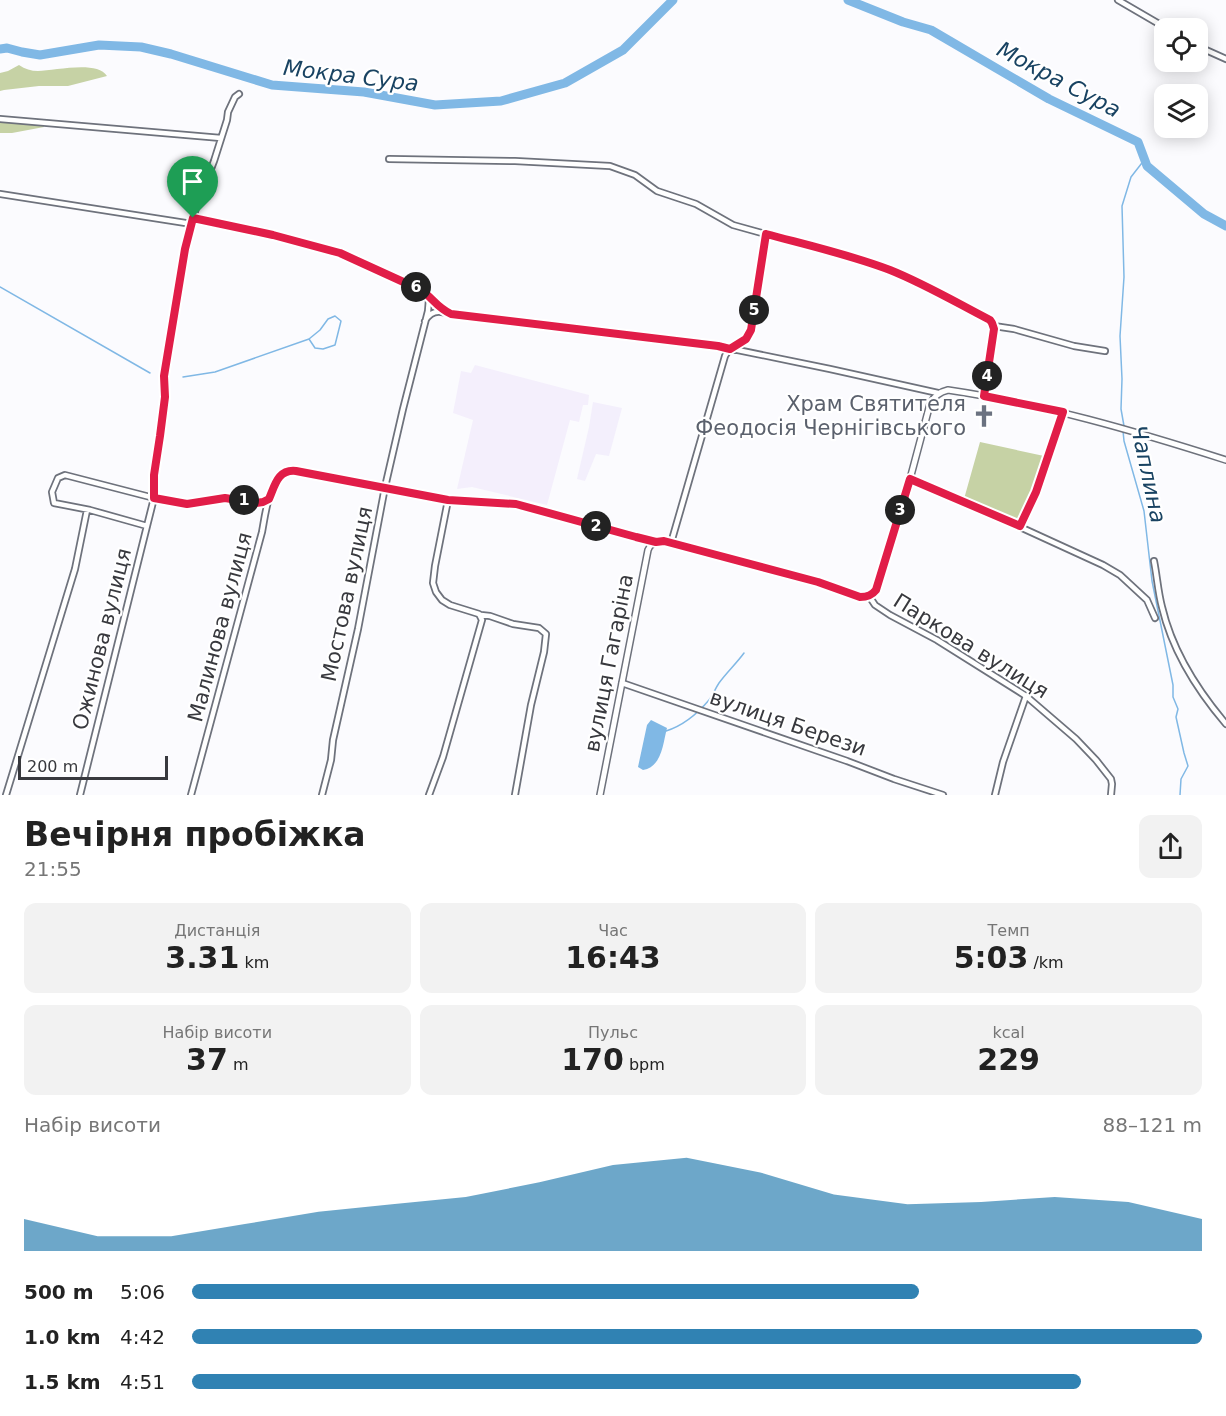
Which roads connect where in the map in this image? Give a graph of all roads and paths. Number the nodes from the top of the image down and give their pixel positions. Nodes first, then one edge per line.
1 (1118, 0) edge
2 (1154, 21) edge
3 (1208, 51) edge
4 (1226, 59) edge
5 (239, 94) dead end
6 (0, 119) edge
7 (221, 138) junction
8 (389, 159) dead end
9 (0, 195) edge
10 (193, 218) junction
11 (192, 224) junction
12 (766, 234) junction
13 (428, 295) junction
14 (451, 314) junction
15 (425, 321) junction
16 (994, 326) junction
17 (730, 349) junction
18 (1105, 351) dead end
19 (938, 393) junction
20 (984, 396) junction
21 (1063, 412) junction
22 (1226, 460) edge
23 (286, 472) joint
24 (910, 479) junction
25 (385, 488) junction
26 (154, 498) junction
27 (269, 499) junction
28 (448, 500) junction
29 (87, 510) junction
30 (147, 526) junction
31 (1020, 526) junction
32 (656, 542) junction
33 (671, 543) junction
34 (1154, 561) dead end
35 (869, 596) junction
36 (480, 615) junction
37 (1155, 618) dead end
38 (622, 683) junction
39 (1026, 696) junction
40 (1226, 724) edge
41 (6, 795) edge
42 (80, 795) edge
43 (191, 795) edge
44 (322, 795) edge
45 (429, 795) edge
46 (515, 795) edge
47 (600, 795) edge
48 (943, 795) edge
49 (995, 795) edge
50 (1110, 795) edge

1 - 2 street
3 - 4 street
5 - 7 street
6 - 7 street
7 - 10 street
8 - 12 street
9 - 11 street
10 - 11 street
10 - 13 street
11 - 26 street
12 - 16 street
12 - 17 street
13 - 14 street
13 - 15 street, Мостова вулиця
14 - 15 street
14 - 17 street
15 - 25 street, Мостова вулиця
16 - 18 street
16 - 20 street
17 - 19 street
17 - 33 street
19 - 20 street
19 - 24 street
20 - 21 street
21 - 22 street
21 - 31 street
23 - 25 street, Паркова вулиця
23 - 27 street, Малинова вулиця
24 - 31 street
24 - 35 street
25 - 28 street, Паркова вулиця
25 - 44 street, Мостова вулиця
26 - 27 street
26 - 29 street
26 - 30 street, Ожинова вулиця
27 - 43 street, Малинова вулиця
28 - 32 street, Паркова вулиця
28 - 36 street
29 - 30 street
29 - 41 street
30 - 42 street, Ожинова вулиця
31 - 37 street
32 - 33 street, Паркова вулиця
32 - 38 street, вулиця Гагаріна
33 - 35 street, Паркова вулиця
34 - 40 street
35 - 39 street, Паркова вулиця
36 - 45 street
36 - 46 street
38 - 47 street, вулиця Гагаріна
38 - 48 street, вулиця Берези
39 - 49 street
39 - 50 street, Паркова вулиця

